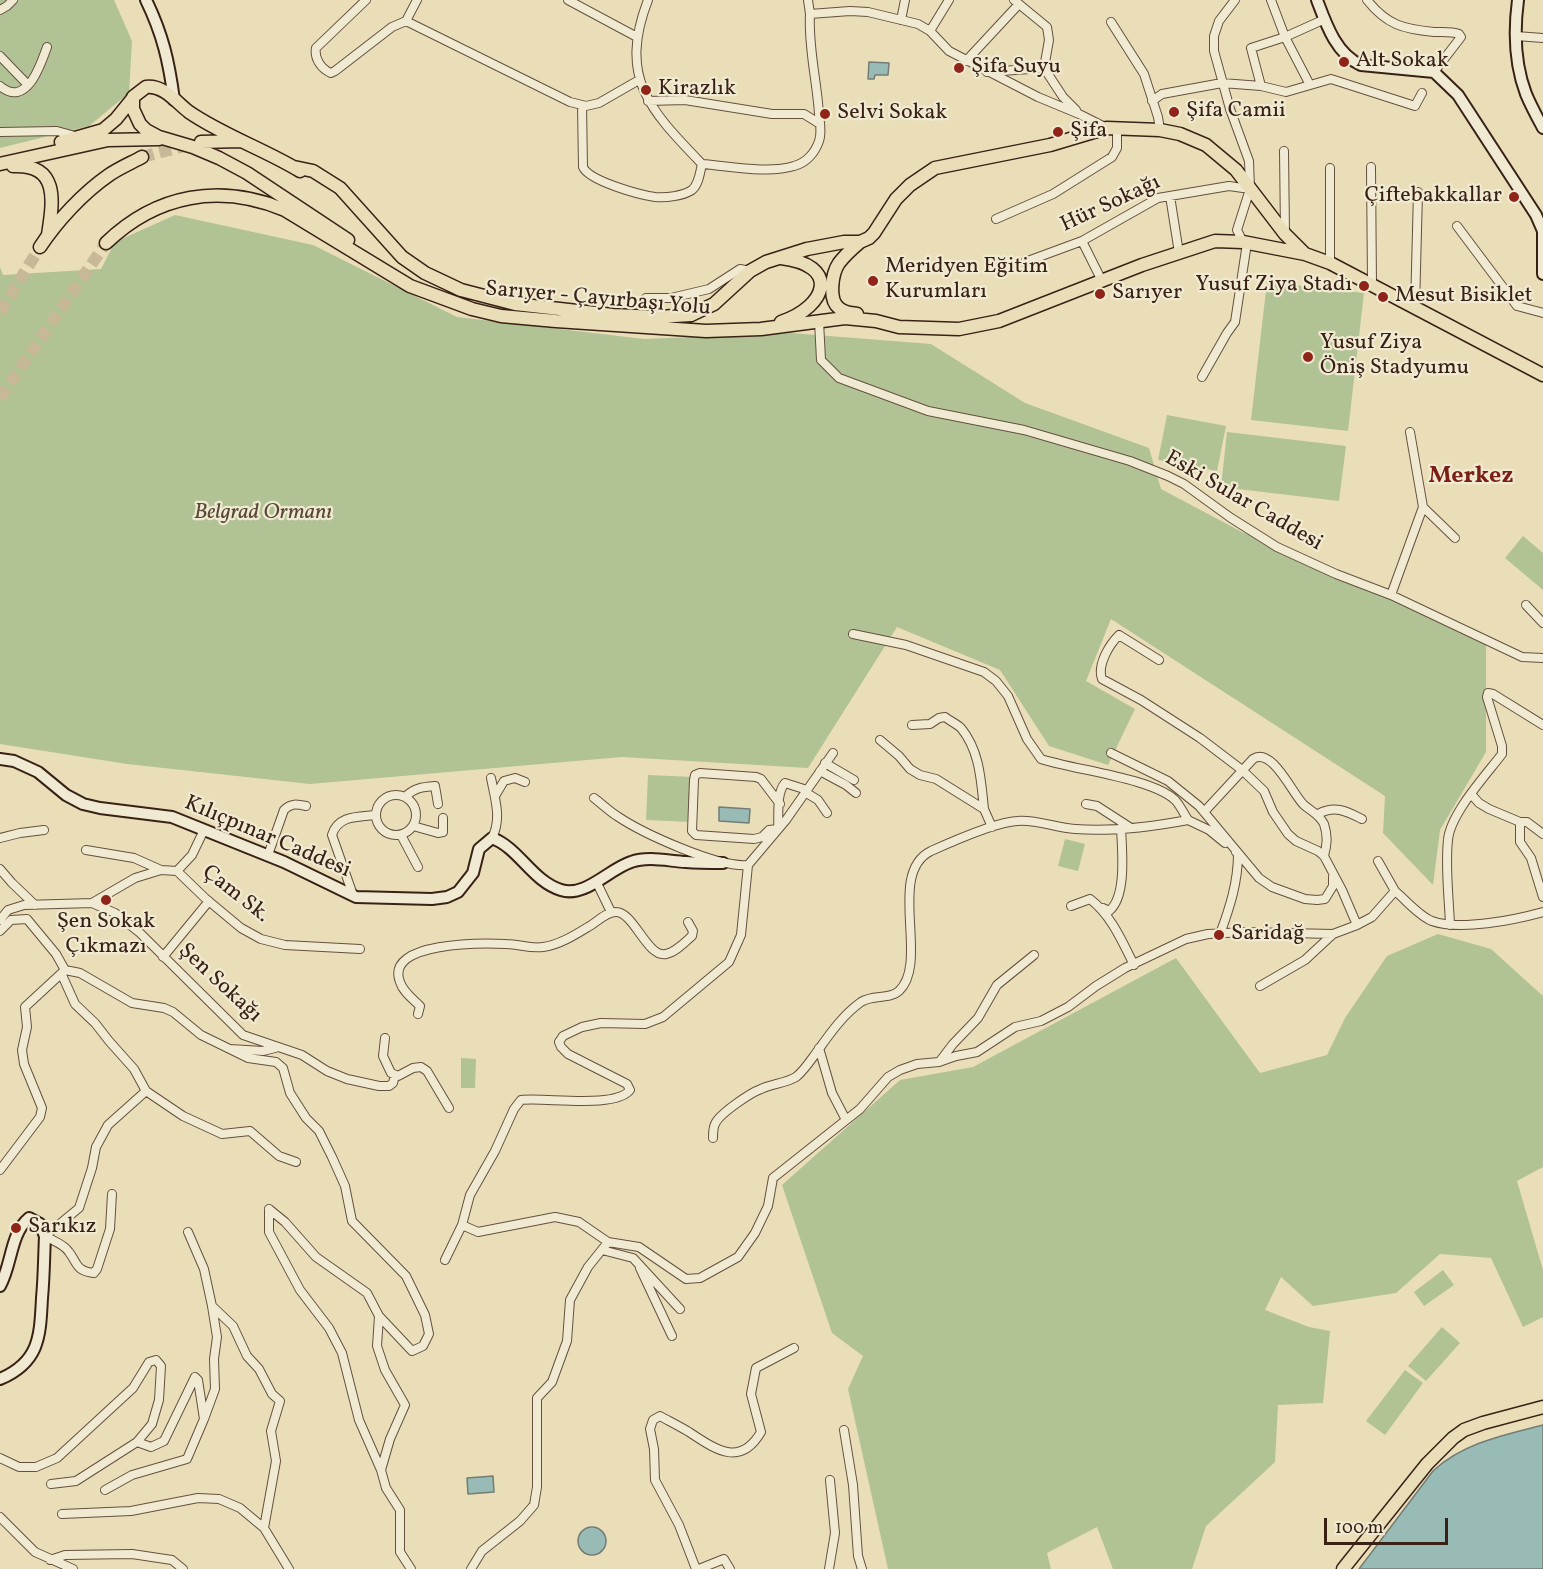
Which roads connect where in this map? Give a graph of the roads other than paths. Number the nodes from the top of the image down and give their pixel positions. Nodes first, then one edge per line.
1 (13, 0) edge
2 (146, 0) edge
3 (366, 0) edge
4 (417, 0) edge
5 (568, 0) edge
6 (648, 0) edge
7 (808, 0) edge
8 (904, 0) edge
9 (1234, 0) edge
10 (1271, 0) edge
11 (1317, 0) edge
12 (1366, 0) edge
13 (1518, 0) edge
14 (951, 1) edge
15 (1016, 2) edge
16 (0, 10) edge
17 (810, 14) junction
18 (1325, 19) junction
19 (901, 20) junction
20 (406, 21) junction
21 (1111, 22) dead end
22 (930, 31) junction
23 (1516, 36) junction
24 (637, 37) junction
25 (1285, 37) junction
26 (1543, 38) edge
27 (47, 47) dead end
28 (0, 56) edge
29 (966, 61) junction
30 (1044, 68) junction
31 (986, 72) junction
32 (1434, 72) junction
33 (639, 80) junction
34 (1222, 83) junction
35 (28, 85) junction
36 (1310, 85) junction
37 (0, 86) edge
38 (1261, 86) junction
39 (1422, 93) dead end
40 (133, 97) junction
41 (174, 100) junction
42 (648, 101) junction
43 (1152, 101) junction
44 (582, 105) junction
45 (1079, 114) junction
46 (820, 124) junction
47 (1112, 128) junction
48 (1543, 128) edge
49 (1160, 130) junction
50 (0, 132) edge
51 (80, 137) junction
52 (241, 141) junction
53 (178, 142) junction
54 (201, 142) tunnel mouth
55 (1284, 151) dead end
56 (142, 157) tunnel mouth
57 (1249, 161) junction
58 (0, 164) edge
59 (702, 164) junction
60 (1371, 167) dead end
61 (1330, 168) dead end
62 (1236, 170) junction
63 (1250, 189) junction
64 (1418, 192) dead end
65 (1170, 196) junction
66 (996, 219) dead end
67 (1457, 226) dead end
68 (1543, 231) edge
69 (1285, 234) junction
70 (48, 235) junction
71 (1082, 241) junction
72 (860, 242) junction
73 (1245, 242) junction
74 (106, 243) tunnel mouth
75 (40, 247) tunnel mouth
76 (1268, 247) junction
77 (1179, 253) junction
78 (1305, 254) junction
79 (777, 257) junction
80 (369, 260) junction
81 (1025, 262) dead end
82 (1330, 263) junction
83 (750, 271) junction
84 (1543, 274) edge
85 (1102, 281) junction
86 (1371, 285) junction
87 (646, 298) dead end
88 (1415, 308) junction
89 (1543, 313) edge
90 (819, 321) junction
91 (876, 321) junction
92 (772, 328) junction
93 (1543, 375) edge
94 (1202, 377) dead end
95 (1410, 432) dead end
96 (1423, 507) junction
97 (1455, 538) dead end
98 (1391, 595) junction
99 (1527, 605) dead end
100 (1543, 623) edge
101 (853, 634) dead end
102 (1543, 658) edge
103 (1159, 660) dead end
104 (912, 725) dead end
105 (1543, 725) edge
106 (880, 740) dead end
107 (833, 753) dead end
108 (1111, 753) dead end
109 (0, 759) edge
110 (825, 763) junction
111 (1242, 770) junction
112 (820, 771) junction
113 (491, 778) dead end
114 (854, 780) dead end
115 (525, 782) dead end
116 (806, 791) junction
117 (856, 793) dead end
118 (1471, 794) junction
119 (405, 797) junction
120 (495, 798) junction
121 (594, 798) dead end
122 (438, 804) dead end
123 (780, 804) junction
124 (1086, 804) dead end
125 (306, 806) dead end
126 (984, 809) junction
127 (1204, 812) junction
128 (826, 813) dead end
129 (1318, 814) junction
130 (376, 815) junction
131 (443, 818) dead end
132 (1362, 819) dead end
133 (1188, 820) junction
134 (1520, 822) junction
135 (413, 826) junction
136 (992, 827) junction
137 (1121, 828) junction
138 (1131, 828) junction
139 (778, 829) junction
140 (44, 830) dead end
141 (204, 830) junction
142 (1543, 834) edge
143 (401, 835) junction
144 (0, 838) edge
145 (492, 838) junction
146 (86, 850) dead end
147 (1238, 854) junction
148 (268, 855) junction
149 (1324, 856) junction
150 (1378, 861) dead end
151 (723, 863) junction
152 (748, 865) junction
153 (418, 867) dead end
154 (0, 869) edge
155 (161, 870) junction
156 (177, 871) junction
157 (1333, 875) junction
158 (596, 881) junction
159 (1395, 891) junction
160 (353, 895) junction
161 (1543, 897) edge
162 (209, 901) junction
163 (92, 903) junction
164 (35, 905) junction
165 (1071, 906) dead end
166 (1101, 907) junction
167 (611, 912) junction
168 (1543, 912) edge
169 (0, 920) edge
170 (688, 922) dead end
171 (1357, 925) junction
172 (1450, 925) junction
173 (0, 931) edge
174 (1220, 934) junction
175 (1333, 934) junction
176 (360, 949) dead end
177 (1034, 955) dead end
178 (163, 957) junction
179 (1134, 964) junction
180 (64, 972) junction
181 (1260, 986) dead end
182 (418, 1014) dead end
183 (385, 1038) dead end
184 (276, 1048) junction
185 (819, 1048) junction
186 (229, 1049) junction
187 (939, 1062) junction
188 (395, 1075) junction
189 (146, 1091) junction
190 (449, 1108) dead end
191 (846, 1120) junction
192 (713, 1138) dead end
193 (296, 1162) dead end
194 (0, 1170) edge
195 (112, 1194) dead end
196 (462, 1225) junction
197 (188, 1232) dead end
198 (45, 1236) junction
199 (608, 1242) junction
200 (602, 1250) junction
201 (445, 1260) dead end
202 (639, 1264) junction
203 (0, 1286) edge
204 (212, 1306) junction
205 (680, 1309) dead end
206 (379, 1316) junction
207 (672, 1336) dead end
208 (794, 1348) dead end
209 (0, 1379) edge
210 (1543, 1407) edge
211 (204, 1419) junction
212 (844, 1430) dead end
213 (137, 1442) junction
214 (0, 1458) edge
215 (381, 1470) junction
216 (830, 1480) dead end
217 (51, 1484) dead end
218 (105, 1490) dead end
219 (62, 1514) dead end
220 (0, 1517) edge
221 (264, 1528) junction
222 (50, 1560) junction
223 (73, 1569) edge
224 (183, 1569) edge
225 (289, 1569) edge
226 (411, 1569) edge
227 (471, 1569) edge
228 (698, 1569) edge
229 (730, 1569) edge
230 (830, 1569) edge
231 (862, 1569) edge
232 (1343, 1569) edge

1 - 16 street
2 - 41 street
3 - 20 street
4 - 20 street
5 - 24 street
6 - 24 street
7 - 17 street
8 - 19 street
9 - 34 street
10 - 25 street
11 - 18 street
12 - 32 street
13 - 23 street
14 - 22 street
15 - 29 street
15 - 30 street
17 - 19 street
17 - 46 street
18 - 25 street
18 - 32 street
19 - 22 street
20 - 44 street
21 - 43 street
22 - 29 street
23 - 26 street
23 - 48 street
24 - 33 street
25 - 36 street
25 - 38 street
27 - 35 street
28 - 35 street
29 - 31 street
30 - 31 street
30 - 45 street
31 - 45 street
32 - 68 street
33 - 42 street
33 - 44 street
34 - 38 street
34 - 43 street
34 - 57 street
35 - 37 street
36 - 38 street
36 - 39 street
40 - 41 main road
40 - 51 main road
40 - 53 main road
41 - 52 main road
42 - 46 street
42 - 59 street
43 - 49 street
44 - 59 street
45 - 47 street
46 - 59 street
47 - 49 main road
47 - 66 street
47 - 72 main road
49 - 62 main road
50 - 51 street
51 - 58 main road
52 - 54 main road
52 - 83 main road
53 - 58 main road
53 - 80 main road
55 - 69 street
56 - 70 main road
57 - 62 street
57 - 63 street
58 - 70 main road
60 - 86 street
61 - 82 street
62 - 63 main road
63 - 65 street, Hür Sokağı
63 - 69 main road
63 - 73 street
64 - 88 street
65 - 71 street, Hür Sokağı
65 - 77 street
67 - 89 street
68 - 84 street
69 - 76 main road
69 - 78 main road
70 - 75 main road
71 - 81 street, Hür Sokağı
71 - 85 street
72 - 79 main road
72 - 91 main road
73 - 76 main road
73 - 77 main road
73 - 94 street
74 - 80 main road, Sarıyer - Çayırbaşı Yolu
76 - 78 main road
77 - 85 main road
78 - 82 main road
79 - 83 main road
79 - 92 main road
80 - 92 main road, Sarıyer - Çayırbaşı Yolu
82 - 86 main road
83 - 87 street
85 - 91 main road
86 - 88 main road
88 - 93 main road
90 - 91 main road, Sarıyer - Çayırbaşı Yolu
90 - 92 main road, Sarıyer - Çayırbaşı Yolu
90 - 98 street, Eski Sular Caddesi
95 - 96 street
96 - 97 street
96 - 98 street
98 - 102 street, Eski Sular Caddesi
99 - 100 street
101 - 133 street
103 - 111 street
104 - 126 street
105 - 118 street
106 - 126 street
107 - 110 street
108 - 127 street
109 - 141 street, Kılıçpınar Caddesi
110 - 112 street
110 - 114 street
111 - 127 street
111 - 129 street
111 - 149 street
112 - 116 street
112 - 117 street
113 - 120 street
115 - 120 street
116 - 123 street
116 - 128 street
116 - 139 street
118 - 134 street
118 - 172 street
119 - 122 street
119 - 130 street
119 - 135 street
120 - 145 street
121 - 151 street
123 - 139 street
123 - 139 street
124 - 138 street
125 - 148 street
126 - 136 street
127 - 147 street
129 - 132 street
129 - 149 street
130 - 143 street
130 - 160 street
131 - 135 street
133 - 138 street
133 - 147 street
134 - 142 street
134 - 161 street
135 - 143 street
136 - 137 street
136 - 185 street
137 - 138 street
137 - 166 street
139 - 152 street
140 - 144 street
141 - 148 street, Kılıçpınar Caddesi
141 - 156 street
143 - 153 street
145 - 158 street
145 - 160 street, Kılıçpınar Caddesi
146 - 155 street
147 - 157 street
147 - 174 street
148 - 160 street, Kılıçpınar Caddesi
149 - 157 street
150 - 159 street
151 - 152 street
151 - 158 street
152 - 196 street
154 - 164 street
155 - 156 street, Çam Sk.
155 - 163 street
156 - 162 street, Çam Sk.
157 - 171 street
158 - 167 street
159 - 171 street
159 - 172 street
162 - 176 street, Çam Sk.
162 - 178 street
163 - 164 street
163 - 178 street, Şen Sokağı
164 - 169 street
165 - 166 street
166 - 179 street
167 - 170 street
167 - 182 street
168 - 172 street
171 - 175 street
173 - 180 street
174 - 175 street
174 - 179 street
175 - 181 street
177 - 187 street
178 - 184 street, Şen Sokağı
179 - 187 street
180 - 186 street
180 - 189 street
180 - 194 street
183 - 188 street
184 - 186 street
184 - 188 street, Şen Sokağı
185 - 191 street
185 - 192 street
186 - 206 street
187 - 191 street
188 - 190 street
189 - 193 street
189 - 198 street
191 - 199 street
195 - 198 street
196 - 199 street
196 - 201 street
197 - 204 street
198 - 203 street
198 - 209 street
199 - 200 street
200 - 202 street
200 - 227 street
202 - 205 street
202 - 207 street
204 - 211 street
204 - 221 street
206 - 215 street
206 - 215 street
208 - 228 street
210 - 232 main road
211 - 213 street
211 - 218 street
212 - 231 street
213 - 214 street
213 - 217 street
215 - 226 street
216 - 230 street
219 - 221 street
220 - 222 street
221 - 225 street
222 - 223 street
222 - 224 street
228 - 229 street

